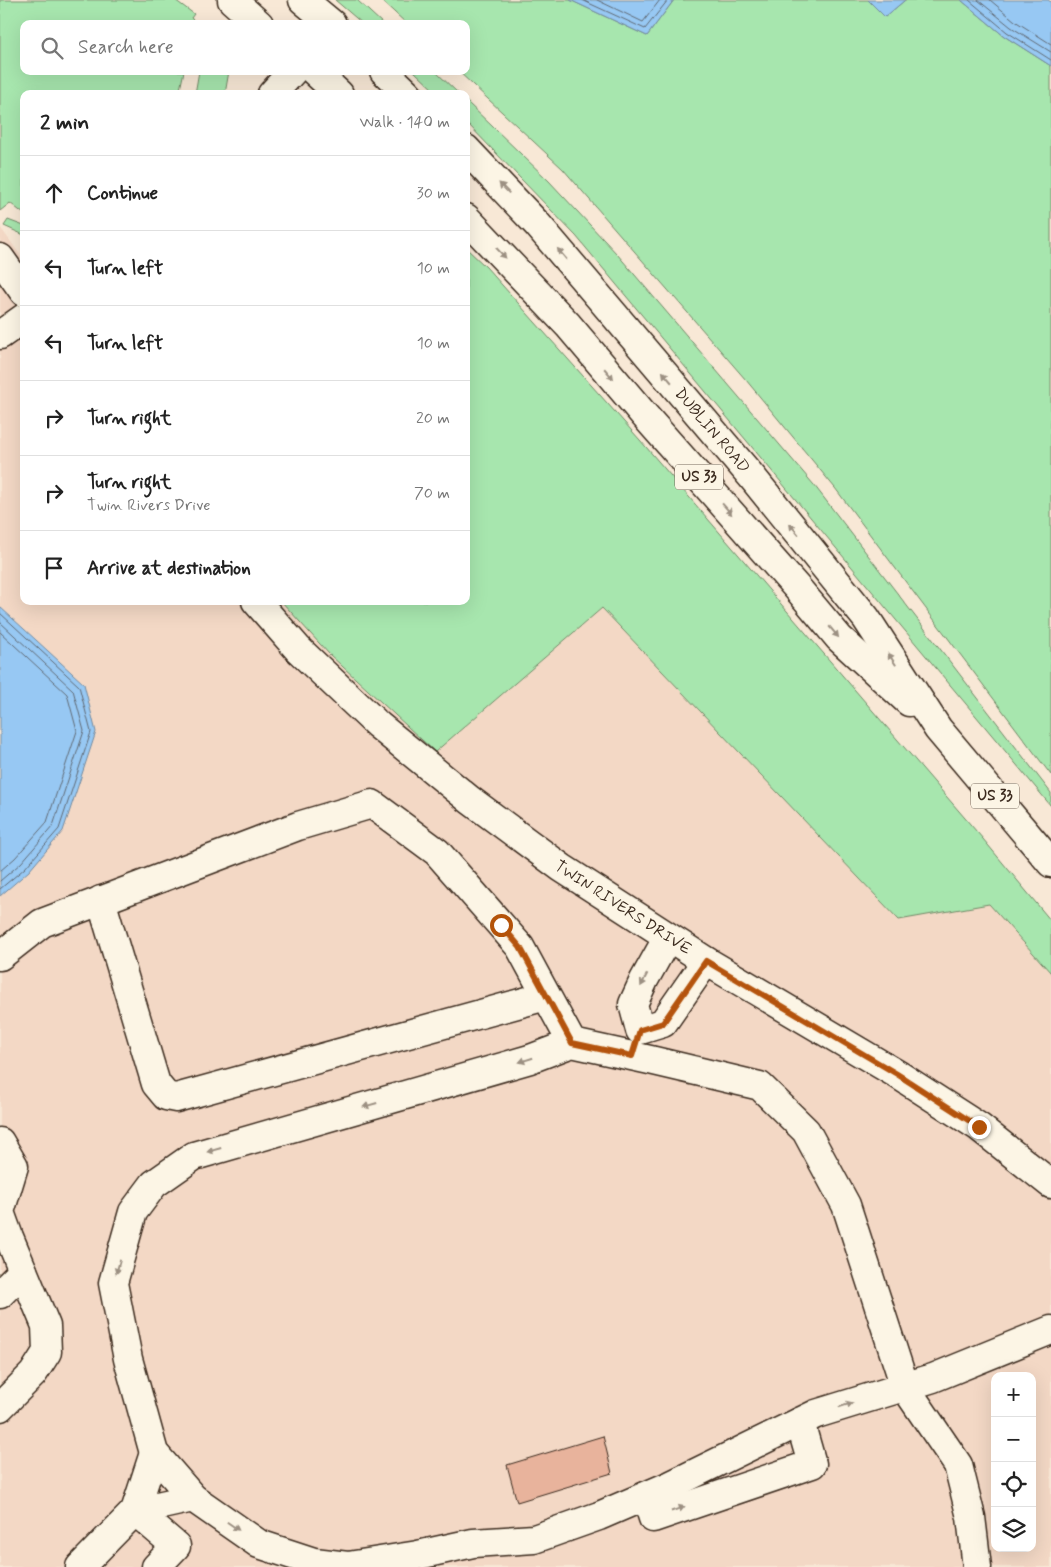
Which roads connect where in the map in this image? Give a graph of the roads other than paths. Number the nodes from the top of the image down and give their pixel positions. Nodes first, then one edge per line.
1 (232, 0) edge
2 (304, 0) edge
3 (255, 20) edge
4 (327, 20) edge
5 (289, 75) edge
6 (318, 75) edge
7 (388, 75) edge
8 (276, 90) edge
9 (335, 90) edge
10 (404, 90) edge
11 (470, 153) edge
12 (470, 222) edge
13 (2, 267) edge
14 (20, 287) edge
15 (20, 321) edge
16 (0, 335) edge
17 (260, 605) edge
18 (938, 728) junction
19 (1051, 863) edge
20 (102, 900) junction
21 (668, 937) junction
22 (0, 956) edge
23 (706, 961) junction
24 (546, 996) junction
25 (640, 1030) junction
26 (572, 1043) junction
27 (632, 1056) junction
28 (0, 1142) edge
29 (1051, 1184) edge
30 (23, 1271) junction
31 (0, 1294) edge
32 (1051, 1330) edge
33 (905, 1387) junction
34 (0, 1407) edge
35 (800, 1422) junction
36 (154, 1453) junction
37 (646, 1496) junction
38 (193, 1498) junction
39 (135, 1512) junction
40 (348, 1566) edge
41 (80, 1567) edge
42 (156, 1567) edge
43 (977, 1567) edge

1 - 3 main road
2 - 4 main road
5 - 8 main road
6 - 9 main road
7 - 10 main road
18 -> 11 main road, DUBLIN ROAD / US 33
12 -> 18 main road, DUBLIN ROAD / US 33
13 - 14 main road
15 - 16 main road
17 - 21 main road, TWIN RIVERS DRIVE
18 - 19 main road, DUBLIN ROAD / US 33
20 - 22 main road
20 - 24 main road
20 - 24 main road
21 - 23 main road, TWIN RIVERS DRIVE
21 -> 25 main road
23 - 25 main road
23 - 29 main road, TWIN RIVERS DRIVE
24 - 26 main road
25 - 27 main road
26 - 27 main road
26 -> 36 main road
27 - 33 main road
28 - 30 main road
30 - 31 main road
30 - 34 main road
32 - 33 main road
35 -> 33 main road
33 - 43 main road
35 - 37 main road
37 -> 35 main road
36 - 38 main road
36 - 39 main road
37 - 40 main road
38 - 39 main road
38 -> 40 main road
39 - 41 main road
39 - 42 main road

